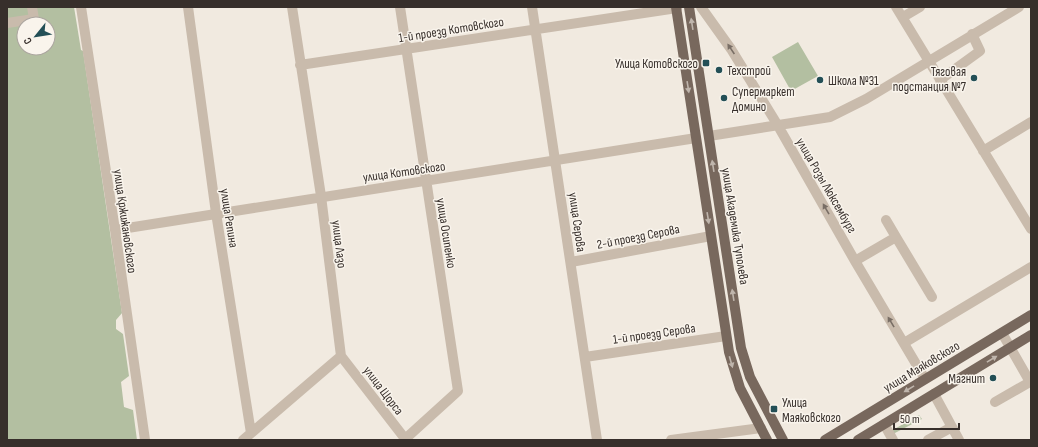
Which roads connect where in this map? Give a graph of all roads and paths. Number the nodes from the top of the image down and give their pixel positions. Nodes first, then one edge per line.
1 (32, 7) edge
2 (80, 7) edge
3 (188, 7) edge
4 (292, 7) edge
5 (400, 7) edge
6 (532, 7) edge
7 (676, 7) edge
8 (689, 7) edge
9 (701, 7) edge
10 (896, 7) edge
11 (920, 7) edge
12 (1019, 7) edge
13 (903, 18) junction
14 (7, 24) edge
15 (535, 29) junction
16 (972, 34) junction
17 (406, 50) junction
18 (928, 60) junction
19 (300, 65) junction
20 (940, 80) junction
21 (1031, 122) edge
22 (777, 124) junction
23 (709, 136) junction
24 (696, 138) junction
25 (983, 151) junction
26 (556, 160) junction
27 (426, 181) junction
28 (321, 196) junction
29 (216, 213) junction
30 (886, 220) dead end
31 (1031, 229) edge
32 (115, 230) junction
33 (711, 236) junction
34 (896, 237) junction
35 (855, 261) junction
36 (570, 262) junction
37 (1031, 267) edge
38 (932, 297) dead end
39 (1031, 315) edge
40 (1002, 333) junction
41 (1031, 335) edge
42 (726, 336) junction
43 (904, 343) junction
44 (1010, 348) junction
45 (341, 356) junction
46 (585, 357) junction
47 (925, 379) junction
48 (1031, 382) edge
49 (934, 394) junction
50 (995, 402) dead end
51 (884, 424) junction
52 (952, 427) junction
53 (761, 428) junction
54 (251, 433) junction
55 (145, 440) edge
56 (243, 440) edge
57 (405, 440) edge
58 (597, 440) edge
59 (671, 440) edge
60 (767, 440) edge
61 (783, 440) edge
62 (825, 440) edge
63 (858, 440) edge
64 (893, 440) edge
65 (928, 440) edge
66 (959, 440) edge

1 - 14 street
2 - 32 street, улица Кржижановского
3 - 29 street, улица Репина
4 - 19 street, улица Лазо
5 - 17 street, улица Осипенко
6 - 15 street, улица Серова
7 - 15 street, 1-й проезд Котовского
7 -> 24 main road, улица Академика Туполева
23 -> 8 main road, улица Академика Туполева
22 -> 9 street, улица Розы Люксембург
10 - 13 street
11 - 13 street
12 - 16 street
13 - 18 street
15 - 17 street, 1-й проезд Котовского
15 - 26 street, улица Серова
16 - 18 street
16 - 20 street
17 - 19 street, 1-й проезд Котовского
17 - 27 street, улица Осипенко
18 - 20 street
18 - 22 street
19 - 28 street, улица Лазо
20 - 25 street
21 - 25 street
22 - 23 street
35 -> 22 street, улица Розы Люксембург
61 -> 23 main road, улица Академика Туполева
24 - 26 street, улица Котовского
24 -> 33 main road, улица Академика Туполева
25 - 31 street
26 - 27 street, улица Котовского
26 - 36 street, улица Серова
27 - 28 street, улица Котовского
27 - 57 street, улица Осипенко
28 - 29 street, улица Котовского
28 - 45 street, улица Лазо
29 - 32 street, улица Котовского
29 - 54 street, улица Репина
30 - 34 street
32 - 55 street, улица Кржижановского
33 - 36 street, 2-й проезд Серова
33 - 42 main road, улица Академика Туполева
34 - 35 street
34 - 38 street
43 -> 35 street, улица Розы Люксембург
36 - 46 street, улица Серова
37 - 43 street
39 - 40 main road, улица Маяковского
40 - 44 street
40 - 47 main road, улица Маяковского
41 - 44 main road
42 - 46 street, 1-й проезд Серова
42 -> 53 main road, улица Академика Туполева
43 - 47 street, улица Розы Люксембург
44 - 48 street
49 -> 44 main road
45 - 54 street
45 - 57 street, улица Щорса
46 - 58 street, улица Серова
47 -> 62 main road, улица Маяковского
48 - 50 street
49 - 51 main road
49 - 52 street
51 - 63 main road
51 - 64 street
52 - 65 street
52 - 66 street
53 - 59 street
53 - 60 main road, улица Академика Туполева
54 - 56 street

